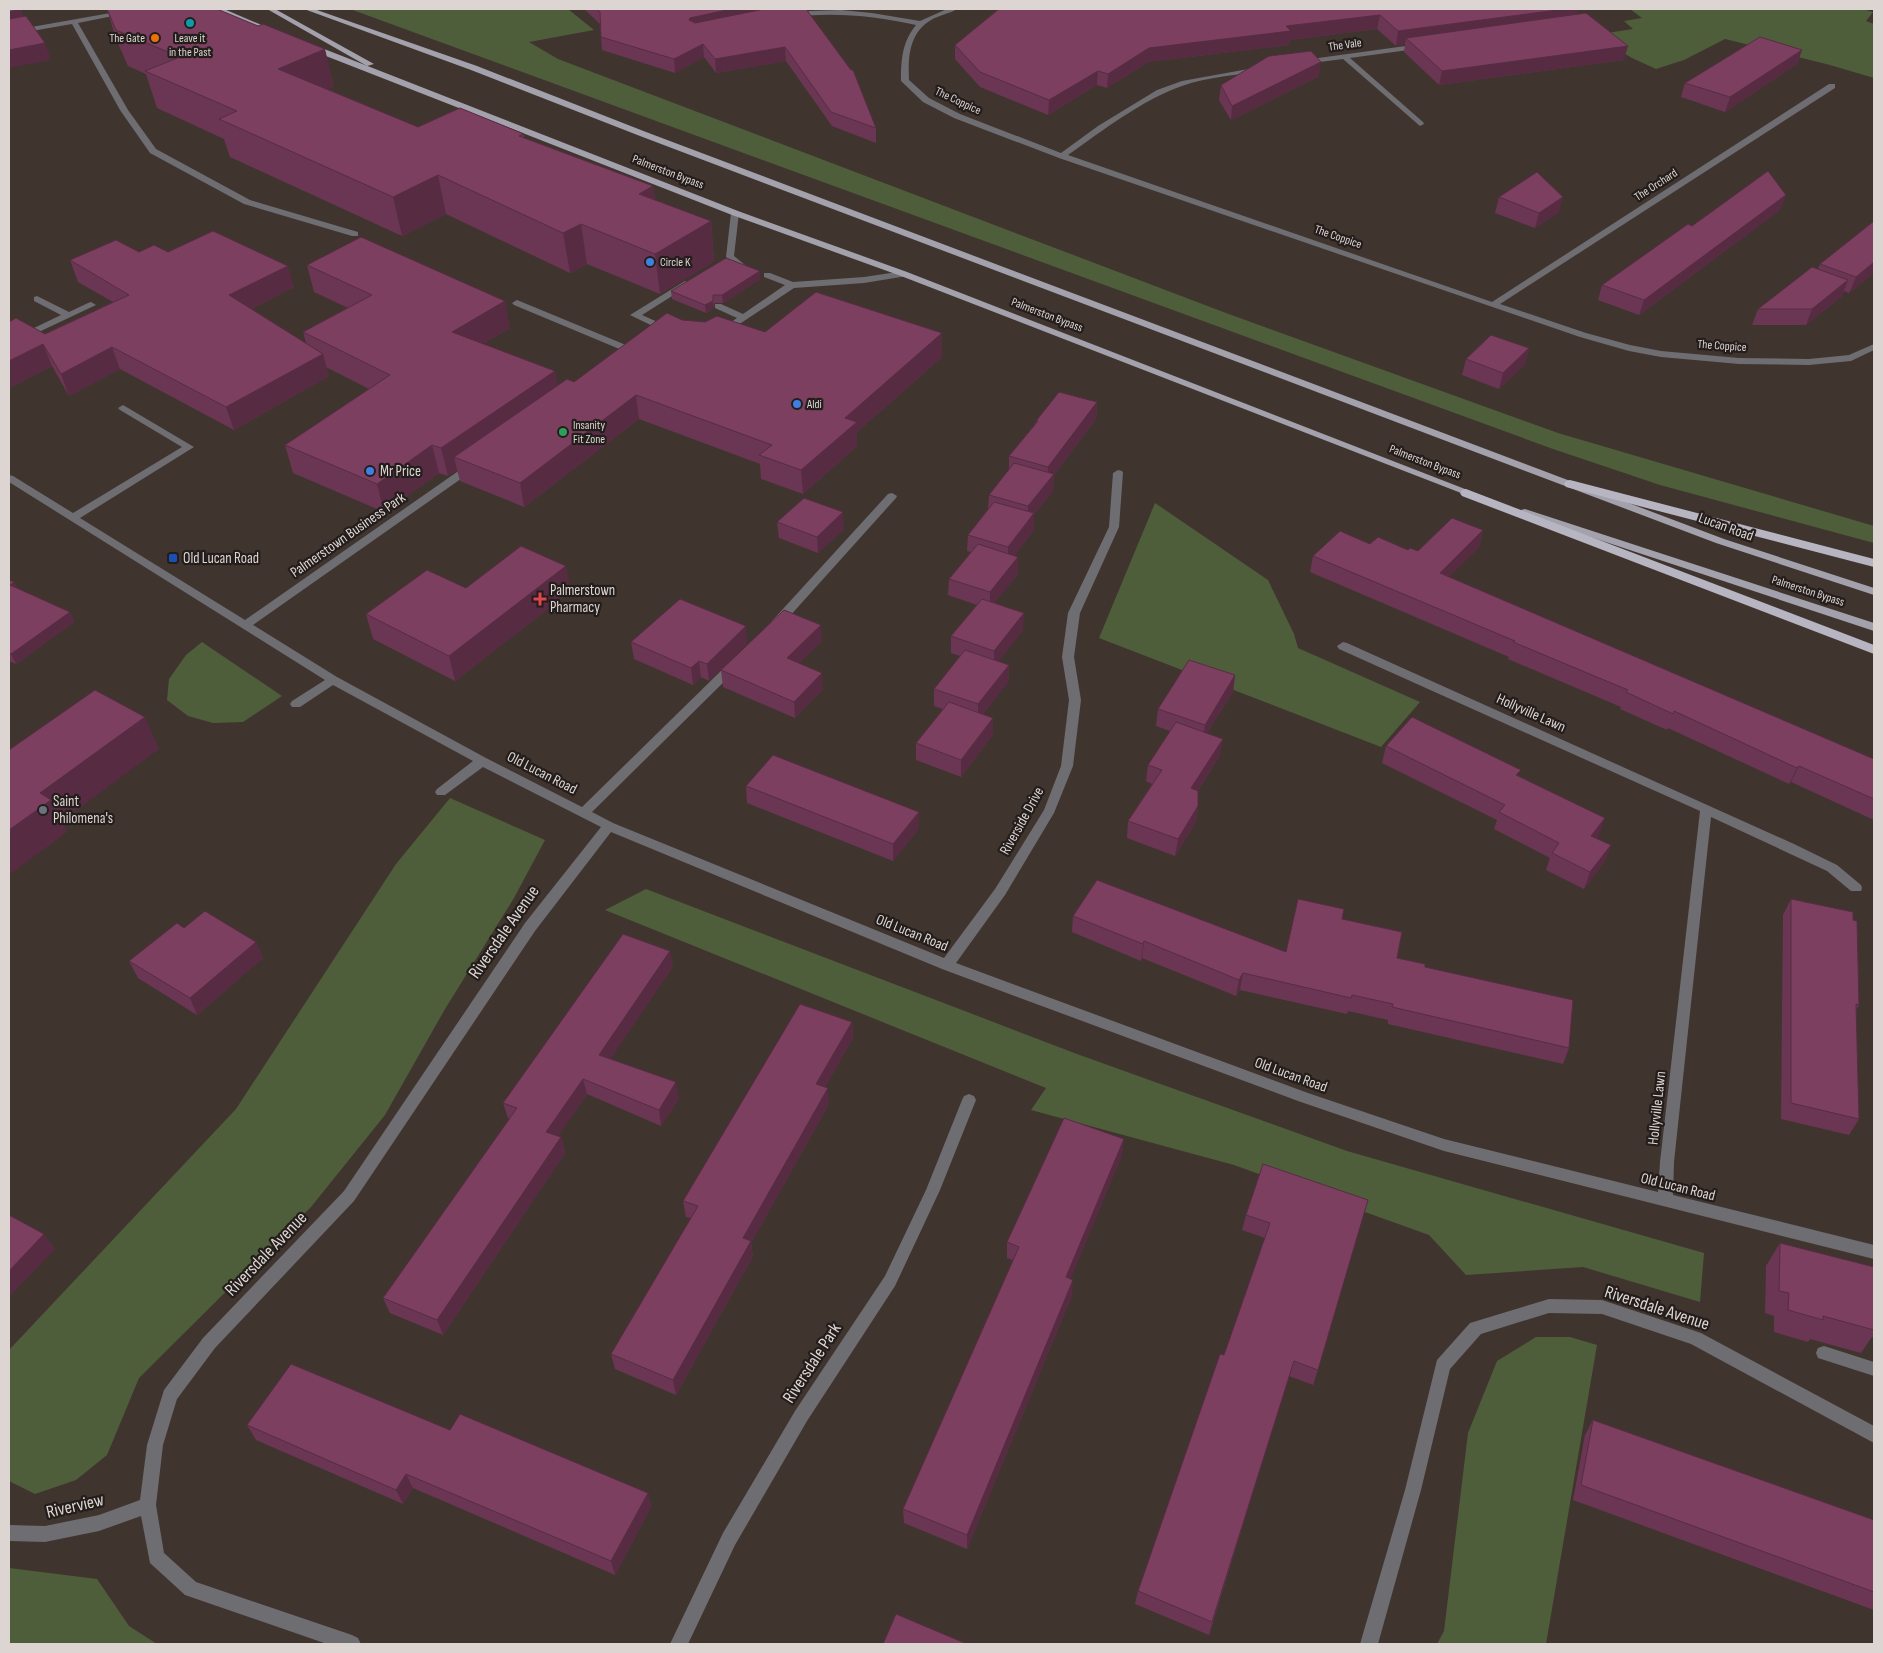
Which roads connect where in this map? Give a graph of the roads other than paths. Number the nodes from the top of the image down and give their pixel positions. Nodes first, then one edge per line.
1 (124, 9) edge
2 (144, 9) edge
3 (218, 9) edge
4 (270, 9) edge
5 (308, 9) edge
6 (326, 9) edge
7 (953, 9) edge
8 (134, 10) junction
9 (154, 10) edge
10 (115, 14) junction
11 (210, 14) edge
12 (787, 16) edge
13 (245, 19) junction
14 (343, 21) junction
15 (74, 22) junction
16 (920, 23) junction
17 (9, 33) edge
18 (281, 35) edge
19 (299, 43) edge
20 (1433, 44) edge
21 (1344, 56) junction
22 (1297, 63) edge
23 (1269, 67) edge
24 (1832, 86) dead end
25 (418, 90) junction
26 (1420, 124) dead end
27 (1062, 156) junction
28 (735, 213) junction
29 (355, 234) dead end
30 (741, 265) edge
31 (904, 274) junction
32 (767, 275) dead end
33 (696, 278) edge
34 (792, 285) junction
35 (37, 299) dead end
36 (516, 303) dead end
37 (91, 305) dead end
38 (1493, 305) junction
39 (718, 306) edge
40 (68, 315) junction
41 (743, 317) junction
42 (679, 335) edge
43 (715, 336) edge
44 (9, 343) edge
45 (1874, 347) edge
46 (626, 358) edge
47 (124, 408) dead end
48 (481, 460) edge
49 (1118, 472) dead end
50 (9, 478) edge
51 (1570, 484) junction
52 (1466, 492) junction
53 (892, 496) dead end
54 (72, 518) junction
55 (1874, 562) edge
56 (1874, 592) edge
57 (244, 626) junction
58 (1874, 627) edge
59 (764, 636) edge
60 (1343, 646) dead end
61 (1874, 650) edge
62 (743, 656) edge
63 (332, 680) junction
64 (296, 704) dead end
65 (482, 761) junction
66 (441, 792) dead end
67 (1706, 810) junction
68 (584, 812) junction
69 (609, 826) junction
70 (1856, 888) dead end
71 (947, 965) junction
72 (969, 1100) dead end
73 (1665, 1201) junction
74 (1874, 1252) edge
75 (1824, 1353) dead end
76 (1874, 1369) edge
77 (1874, 1435) edge
78 (148, 1505) junction
79 (9, 1534) edge
80 (352, 1644) edge
81 (679, 1644) edge
82 (1369, 1644) edge

1 - 10 main road
2 - 8 street
3 - 13 main road
4 - 25 main road
5 - 14 main road, Palmerston Bypass
6 - 14 main road
7 - 16 street
8 - 9 main road
8 - 10 street
10 - 15 street
11 - 13 main road
12 - 16 street
13 - 18 main road
14 - 51 main road, Palmerston Bypass
15 - 17 street
15 - 29 street
16 - 27 street, The Coppice
19 - 25 main road, Palmerston Bypass
20 - 21 street, The Vale
21 - 22 street, The Vale
21 - 26 street
23 - 27 street
24 - 38 street, The Orchard
25 - 28 main road, Palmerston Bypass
27 - 38 street, The Coppice
28 - 30 street
28 - 31 main road, Palmerston Bypass
31 - 34 street
31 - 52 main road, Palmerston Bypass
32 - 34 street
33 - 42 street
34 - 41 street
35 - 40 street
36 - 46 street
37 - 40 street
38 - 45 street, The Coppice
39 - 41 street
40 - 44 street
41 - 43 street
47 - 54 street
48 - 57 street, Palmerstown Business Park
49 - 71 street, Riverside Drive
50 - 54 street, Old Lucan Road
51 - 55 highway
51 - 56 main road, Lucan Road
52 - 58 main road, Palmerston Bypass
52 - 61 highway
53 - 59 street
54 - 57 street, Old Lucan Road
57 - 63 street, Old Lucan Road
60 - 67 street, Hollyville Lawn
62 - 68 street
63 - 64 street
63 - 65 street, Old Lucan Road
65 - 66 street
65 - 68 street, Old Lucan Road
67 - 70 street, Hollyville Lawn
67 - 73 street, Hollyville Lawn
68 - 69 street, Old Lucan Road
69 - 71 street, Old Lucan Road
69 - 78 street, Riversdale Avenue
71 - 73 street, Old Lucan Road
72 - 81 street, Riversdale Park
73 - 74 street, Old Lucan Road
75 - 76 street
77 - 82 street, Riversdale Avenue
78 - 79 street, Riverview
78 - 80 street, Riversdale Avenue

